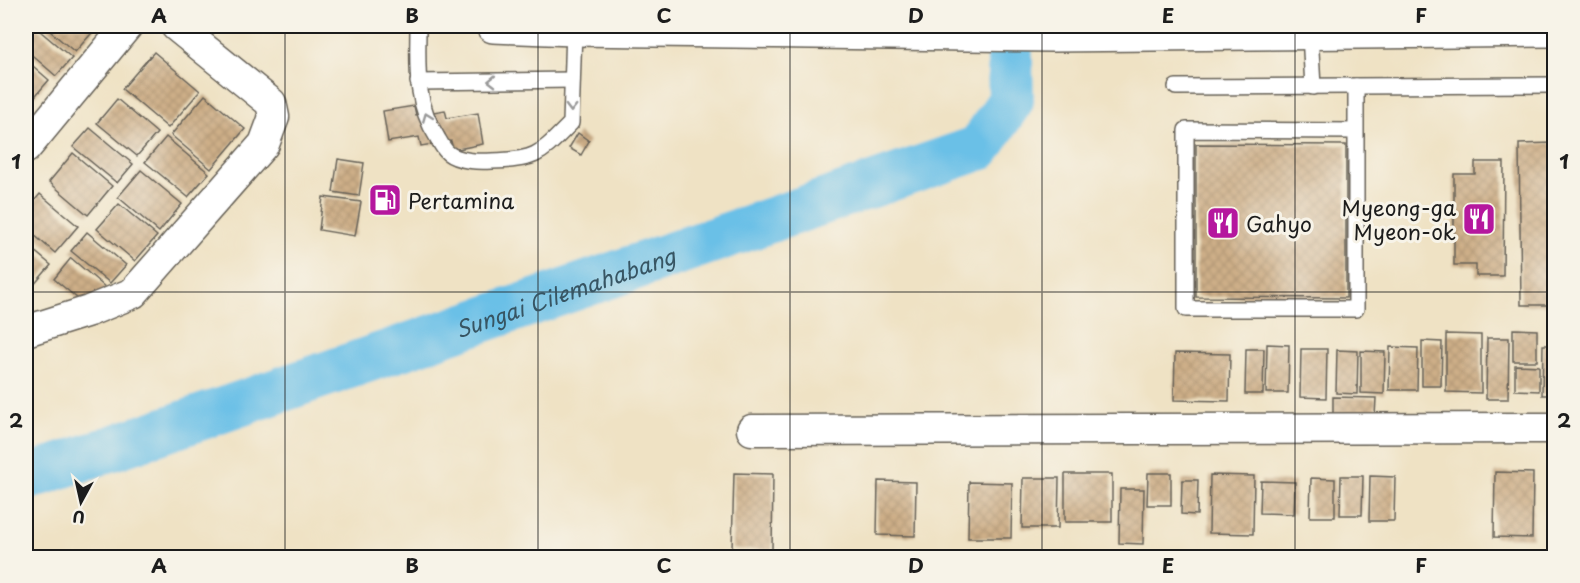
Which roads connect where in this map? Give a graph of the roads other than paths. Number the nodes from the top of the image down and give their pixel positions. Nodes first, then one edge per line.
1 (127, 26) edge
2 (176, 26) edge
3 (418, 26) edge
4 (493, 26) edge
5 (574, 29) junction
6 (1554, 30) edge
7 (1310, 34) junction
8 (572, 80) junction
9 (418, 82) junction
10 (1554, 85) edge
11 (1356, 86) junction
12 (1176, 87) dead end
13 (1313, 87) junction
14 (1356, 131) junction
15 (26, 148) edge
16 (26, 331) edge
17 (1554, 428) edge
18 (752, 430) dead end

1 - 15 street
2 - 16 street
3 - 9 lane
4 - 5 street
5 - 7 street
5 - 8 lane
6 - 7 street
7 - 13 lane
8 -> 9 lane
8 -> 9 lane
10 - 11 lane
11 - 13 lane
11 - 14 lane
12 - 13 lane
14 - 14 lane
17 - 18 street

